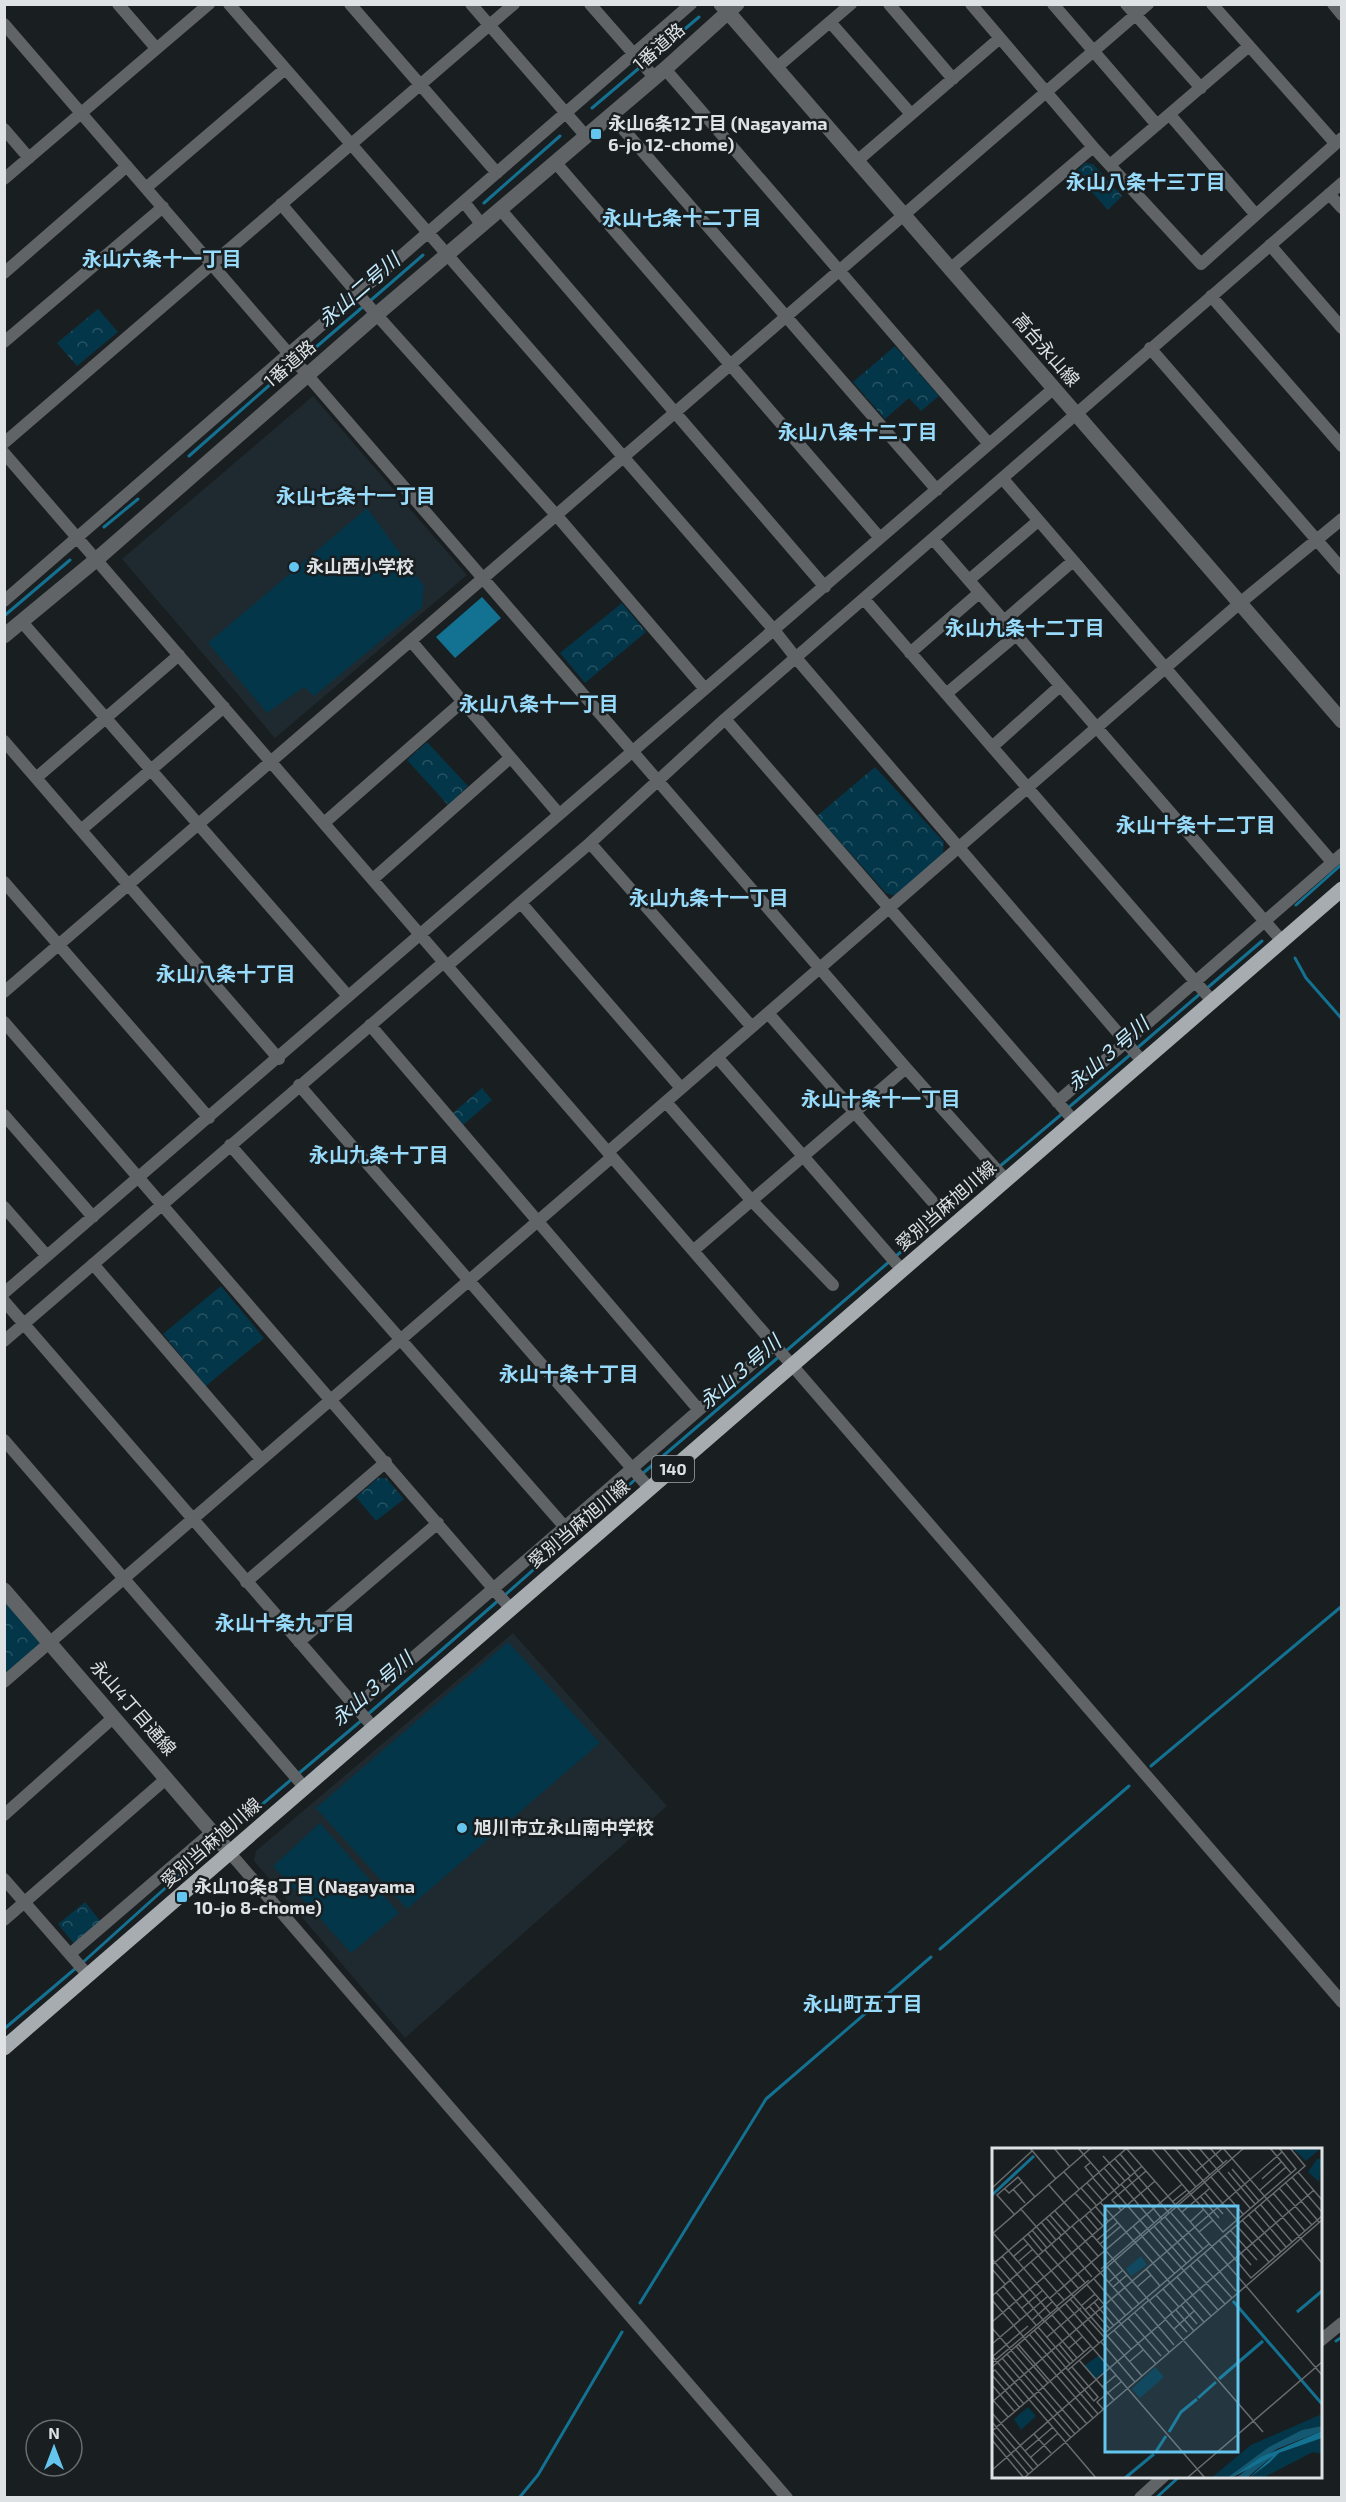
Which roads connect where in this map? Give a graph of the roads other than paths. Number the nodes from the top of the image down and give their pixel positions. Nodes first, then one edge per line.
1 (118, 4) edge
2 (209, 4) edge
3 (229, 4) edge
4 (350, 4) edge
5 (471, 4) edge
6 (513, 4) edge
7 (590, 4) edge
8 (691, 4) edge
9 (851, 4) edge
10 (889, 4) edge
11 (971, 4) edge
12 (1053, 4) edge
13 (1126, 4) edge
14 (1148, 4) edge
15 (1212, 4) edge
16 (1333, 4) edge
17 (729, 7) edge
18 (1136, 15) junction
19 (1341, 15) edge
20 (830, 22) junction
21 (4, 24) edge
22 (489, 26) junction
23 (1000, 38) junction
24 (1249, 46) junction
25 (156, 48) junction
26 (1094, 52) junction
27 (634, 56) junction
28 (776, 68) junction
29 (285, 69) junction
30 (659, 73) junction
31 (953, 79) junction
32 (420, 84) junction
33 (1201, 88) junction
34 (1046, 92) junction
35 (81, 113) junction
36 (610, 114) junction
37 (911, 114) junction
38 (566, 115) junction
39 (1170, 115) junction
40 (1157, 124) junction
41 (4, 129) edge
42 (585, 135) junction
43 (1338, 140) edge
44 (351, 144) junction
45 (1093, 147) junction
46 (29, 158) junction
47 (857, 161) junction
48 (555, 162) junction
49 (1110, 165) junction
50 (127, 166) junction
51 (497, 173) junction
52 (4, 179) edge
53 (1341, 183) edge
54 (147, 188) junction
55 (1329, 194) junction
56 (464, 202) junction
57 (281, 204) junction
58 (163, 207) junction
59 (1341, 208) edge
60 (500, 209) junction
61 (905, 215) junction
62 (1256, 215) junction
63 (482, 225) junction
64 (428, 234) junction
65 (1270, 245) junction
66 (449, 254) junction
67 (213, 264) junction
68 (951, 269) junction
69 (840, 270) junction
70 (4, 273) edge
71 (1211, 296) junction
72 (366, 303) junction
73 (786, 316) junction
74 (1341, 328) edge
75 (4, 342) edge
76 (1150, 348) junction
77 (290, 354) junction
78 (730, 366) junction
79 (308, 375) junction
80 (1053, 389) junction
81 (675, 413) junction
82 (1076, 415) junction
83 (4, 443) edge
84 (989, 444) junction
85 (1341, 446) edge
86 (4, 453) edge
87 (624, 456) junction
88 (1003, 479) junction
89 (937, 490) junction
90 (557, 516) junction
91 (1341, 519) edge
92 (1038, 521) junction
93 (78, 537) junction
94 (880, 538) junction
95 (933, 539) junction
96 (1317, 541) junction
97 (97, 559) junction
98 (1073, 561) junction
99 (1341, 569) edge
100 (484, 578) junction
101 (969, 580) junction
102 (825, 587) junction
103 (980, 593) junction
104 (864, 599) junction
105 (4, 601) edge
106 (1240, 603) junction
107 (1004, 621) junction
108 (22, 622) junction
109 (774, 630) junction
110 (1016, 635) junction
111 (4, 636) edge
112 (411, 642) junction
113 (910, 653) junction
114 (179, 655) junction
115 (796, 658) junction
116 (1166, 670) junction
117 (1060, 686) junction
118 (705, 688) junction
119 (946, 694) junction
120 (462, 702) junction
121 (224, 707) junction
122 (105, 719) junction
123 (725, 719) junction
124 (1341, 721) edge
125 (1098, 729) junction
126 (4, 741) edge
127 (992, 747) junction
128 (634, 751) junction
129 (510, 758) junction
130 (271, 762) junction
131 (150, 770) junction
132 (36, 778) junction
133 (657, 780) junction
134 (1028, 789) junction
135 (559, 814) junction
136 (324, 823) junction
137 (197, 825) junction
138 (81, 830) junction
139 (590, 843) junction
140 (960, 848) junction
141 (1337, 858) edge
142 (373, 879) junction
143 (4, 882) edge
144 (129, 883) junction
145 (1341, 890) edge
146 (521, 903) junction
147 (891, 908) junction
148 (1266, 922) junction
149 (421, 936) junction
150 (1282, 940) junction
151 (59, 945) junction
152 (445, 964) junction
153 (821, 968) junction
154 (4, 992) edge
155 (1204, 992) junction
156 (348, 996) junction
157 (768, 1013) junction
158 (4, 1022) edge
159 (370, 1025) junction
160 (752, 1028) junction
161 (1135, 1051) junction
162 (717, 1057) junction
163 (279, 1059) junction
164 (906, 1068) junction
165 (299, 1086) junction
166 (681, 1088) junction
167 (666, 1102) junction
168 (1065, 1112) junction
169 (4, 1114) edge
170 (854, 1114) junction
171 (209, 1118) junction
172 (230, 1145) junction
173 (610, 1154) junction
174 (804, 1157) junction
175 (1000, 1173) junction
176 (140, 1178) junction
177 (752, 1201) junction
178 (932, 1201) dead end
179 (162, 1205) junction
180 (4, 1207) edge
181 (93, 1217) junction
182 (538, 1221) junction
183 (694, 1250) junction
184 (47, 1256) junction
185 (895, 1262) junction
186 (93, 1264) junction
187 (469, 1279) junction
188 (833, 1285) dead end
189 (4, 1293) edge
190 (4, 1301) edge
191 (24, 1325) junction
192 (400, 1340) junction
193 (4, 1341) edge
194 (774, 1345) junction
195 (792, 1366) junction
196 (331, 1400) junction
197 (699, 1410) junction
198 (4, 1440) edge
199 (261, 1459) junction
200 (386, 1462) junction
201 (640, 1478) junction
202 (193, 1518) junction
203 (438, 1523) junction
204 (564, 1526) junction
205 (123, 1579) junction
206 (246, 1582) junction
207 (4, 1590) edge
208 (502, 1599) junction
209 (50, 1642) junction
210 (299, 1642) junction
211 (4, 1682) edge
212 (365, 1717) junction
213 (114, 1718) junction
214 (167, 1779) junction
215 (298, 1781) junction
216 (4, 1815) edge
217 (212, 1832) junction
218 (230, 1853) junction
219 (4, 1879) edge
220 (25, 1902) junction
221 (4, 1920) edge
222 (78, 1964) junction
223 (1341, 2002) edge
224 (4, 2048) edge
225 (1341, 2323) edge
226 (1322, 2339) edge
227 (1162, 2478) edge
228 (787, 2498) edge
229 (1140, 2498) edge

1 - 25 street
2 - 25 street
3 - 29 street
4 - 32 street
5 - 22 street
6 - 22 street
7 - 27 street
8 - 27 street
9 - 20 street
10 - 31 street
11 - 23 street
12 - 26 street
13 - 18 street
14 - 18 street
15 - 24 street
16 - 19 street
17 - 28 street, 高台永山線
17 - 30 street, 1番道路
18 - 26 street
18 - 33 street
20 - 28 street
20 - 37 street
21 - 35 street
22 - 32 street
22 - 38 street
23 - 31 street
23 - 34 street
24 - 33 street
24 - 43 street
25 - 35 street
26 - 34 street
26 - 40 street
27 - 30 street
27 - 38 street
28 - 47 street, 高台永山線
29 - 44 street
29 - 54 street
30 - 36 street, 1番道路
30 - 69 street
31 - 37 street
32 - 44 street
32 - 51 street
33 - 39 street
34 - 45 street
34 - 61 street
35 - 46 street
35 - 50 street
36 - 42 street, 1番道路
36 - 73 street
37 - 47 street
38 - 42 street
38 - 51 street
39 - 40 street
39 - 62 street
40 - 49 street
41 - 46 street
42 - 48 street, 1番道路
43 - 62 street
44 - 57 street
44 - 64 street
45 - 49 street
45 - 68 street
46 - 52 street
47 - 61 street, 高台永山線
48 - 60 street, 1番道路
48 - 78 street
49 - 62 street
50 - 54 street
50 - 70 street
51 - 56 street
53 - 55 street
54 - 58 street
55 - 59 street
55 - 65 street
56 - 63 street
56 - 64 street
57 - 67 street
57 - 72 street
58 - 67 street
58 - 75 street
60 - 63 street, 1番道路
60 - 81 street
61 - 68 street, 高台永山線
61 - 69 street
63 - 66 street, 1番道路
64 - 66 street
64 - 72 street
65 - 71 street
65 - 74 street
66 - 72 street, 1番道路
66 - 87 street
67 - 77 street
67 - 83 street
68 - 80 street, 高台永山線
69 - 73 street
69 - 84 street
71 - 76 street
71 - 85 street
72 - 77 street
72 - 79 street, 1番道路
72 - 90 street
73 - 78 street
73 - 89 street
76 - 82 street
76 - 96 street
77 - 79 street
77 - 93 street
78 - 81 street
78 - 94 street
79 - 97 street, 1番道路
79 - 100 street
80 - 82 street, 高台永山線
80 - 84 street
81 - 87 street
81 - 102 street
82 - 88 street
82 - 106 street, 高台永山線
84 - 89 street
86 - 93 street
87 - 90 street
87 - 109 street
88 - 92 street
88 - 95 street
89 - 94 street
90 - 100 street
90 - 118 street
91 - 96 street
92 - 98 street
92 - 101 street
93 - 97 street
93 - 105 street
94 - 102 street
95 - 101 street
95 - 104 street
96 - 99 street
96 - 106 street
97 - 108 street, 1番道路
97 - 114 street
98 - 107 street
98 - 116 street
100 - 112 street
100 - 128 street
101 - 103 street
102 - 109 street
103 - 107 street
103 - 113 street
104 - 113 street
104 - 115 street
106 - 116 street
106 - 124 street, 高台永山線
107 - 110 street
108 - 111 street, 1番道路
108 - 122 street
109 - 115 street
109 - 118 street
110 - 117 street
110 - 119 street
112 - 120 street
112 - 130 street
113 - 119 street
114 - 121 street
114 - 122 street
115 - 123 street
115 - 140 street
116 - 125 street
116 - 141 street
117 - 125 street
117 - 127 street
118 - 128 street
119 - 127 street
120 - 129 street
120 - 136 street
121 - 130 street
121 - 131 street
122 - 131 street
122 - 132 street
123 - 133 street
123 - 147 street
125 - 134 street
125 - 148 street
126 - 132 street
127 - 134 street
128 - 133 street
128 - 135 street
129 - 135 street
129 - 142 street
130 - 136 street
130 - 137 street
131 - 137 street
131 - 138 street
132 - 138 street
133 - 139 street
133 - 153 street
134 - 140 street
134 - 155 street
135 - 149 street
136 - 142 street
137 - 144 street
137 - 156 street
138 - 144 street
139 - 146 street
139 - 160 street
140 - 147 street
140 - 161 street
141 - 148 street
142 - 149 street
143 - 151 street
144 - 151 street
144 - 163 street
145 - 150 main road, 愛別当麻旭川線 / 140
146 - 152 street
146 - 166 street
147 - 153 street
147 - 168 street
148 - 150 street
148 - 155 street
149 - 152 street
149 - 156 street
150 - 155 main road, 愛別当麻旭川線 / 140
151 - 154 street
151 - 171 street
152 - 159 street
152 - 173 street
153 - 157 street
153 - 164 street
155 - 161 main road, 愛別当麻旭川線 / 140
155 - 161 street
156 - 163 street
157 - 160 street
157 - 170 street
158 - 176 street
159 - 165 street
159 - 182 street
160 - 162 street
161 - 168 main road, 愛別当麻旭川線 / 140
161 - 168 street
162 - 166 street
162 - 174 street
163 - 171 street
164 - 170 street
164 - 175 street
165 - 172 street
165 - 187 street
166 - 167 street
167 - 173 street
167 - 177 street
168 - 175 main road, 愛別当麻旭川線 / 140
169 - 181 street
170 - 174 street
170 - 178 street
171 - 176 street
172 - 179 street
172 - 192 street
173 - 182 street
173 - 183 street
174 - 177 street
174 - 185 street
175 - 185 main road, 愛別当麻旭川線 / 140
176 - 179 street
176 - 181 street
177 - 183 street
177 - 188 street
179 - 186 street
179 - 196 street
180 - 184 street
181 - 184 street
182 - 187 street
182 - 197 street
183 - 194 street
184 - 189 street
185 - 195 main road, 愛別当麻旭川線 / 140
186 - 191 street
186 - 199 street
187 - 192 street
187 - 201 street
190 - 191 street
191 - 193 street
191 - 202 street
192 - 196 street
192 - 204 street
194 - 195 street
194 - 197 street
195 - 201 main road, 愛別当麻旭川線 / 140
195 - 223 street
196 - 199 street
196 - 200 street
197 - 201 street
198 - 205 street
199 - 202 street
200 - 203 street
200 - 206 street
201 - 204 street
201 - 208 main road, 愛別当麻旭川線 / 140
202 - 205 street
202 - 206 street
203 - 208 street
203 - 210 street
204 - 208 street
205 - 209 street
205 - 215 street
206 - 210 street
207 - 209 street, 永山4丁目通線
208 - 212 main road, 愛別当麻旭川線 / 140
208 - 212 street
209 - 211 street
209 - 213 street, 永山4丁目通線
210 - 212 street
212 - 215 main road, 愛別当麻旭川線 / 140
213 - 214 street, 永山4丁目通線
213 - 216 street
214 - 217 street, 永山4丁目通線
214 - 220 street
215 - 218 main road, 愛別当麻旭川線 / 140
217 - 218 street, 永山4丁目通線
217 - 222 street
218 - 222 main road, 愛別当麻旭川線 / 140
218 - 228 street
219 - 220 street
220 - 221 street
220 - 222 street
222 - 224 main road, 愛別当麻旭川線 / 140
225 - 226 street
227 - 229 street

